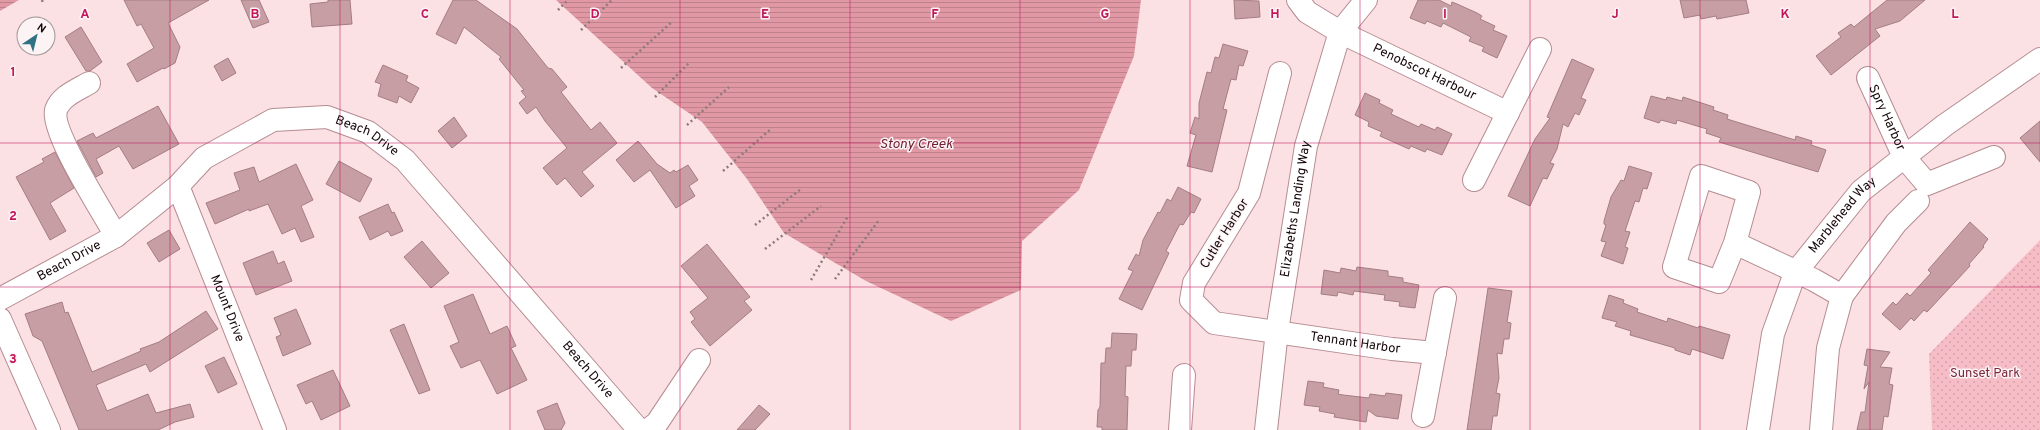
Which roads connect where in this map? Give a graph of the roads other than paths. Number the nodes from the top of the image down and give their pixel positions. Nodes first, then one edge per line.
1 (1298, 0) edge
2 (1366, 0) edge
3 (1340, 32) junction
4 (1540, 49) dead end
5 (2033, 64) edge
6 (1280, 74) dead end
7 (1868, 78) dead end
8 (88, 83) dead end
9 (1508, 113) junction
10 (1904, 157) junction
11 (1994, 157) dead end
12 (1474, 180) dead end
13 (178, 186) junction
14 (1918, 200) dead end
15 (116, 236) junction
16 (1734, 243) junction
17 (1795, 273) junction
18 (1842, 296) junction
19 (1445, 298) dead end
20 (0, 299) edge
21 (0, 318) edge
22 (1277, 331) junction
23 (1435, 353) junction
24 (699, 360) dead end
25 (1184, 375) dead end
26 (1422, 416) dead end
27 (49, 430) edge
28 (276, 430) edge
29 (639, 430) edge
30 (648, 430) edge
31 (1180, 430) edge
32 (1266, 430) edge
33 (1758, 430) edge
34 (1820, 430) edge

1 - 3 street, Penobscot Harbour
2 - 3 street, Elizabeths Landing Way
3 - 9 street, Penobscot Harbour
3 - 22 street, Elizabeths Landing Way
4 - 9 street
5 - 10 street, Marblehead Way
6 - 22 street, Cutler Harbor
7 - 10 street, Spry Harbor
8 - 15 street
9 - 12 street
10 - 11 street, Spry Harbor
10 - 17 street, Marblehead Way
13 - 15 street, Beach Drive
13 - 28 street, Mount Drive
13 - 29 street, Beach Drive
14 - 18 street
15 - 20 street, Beach Drive
16 - 16 street
16 - 17 street
17 - 18 street
17 - 33 street, Marblehead Way
18 - 34 street
19 - 23 street
21 - 27 street
22 - 23 street, Tennant Harbor
22 - 32 street, Elizabeths Landing Way
23 - 26 street
24 - 30 street
25 - 31 street

